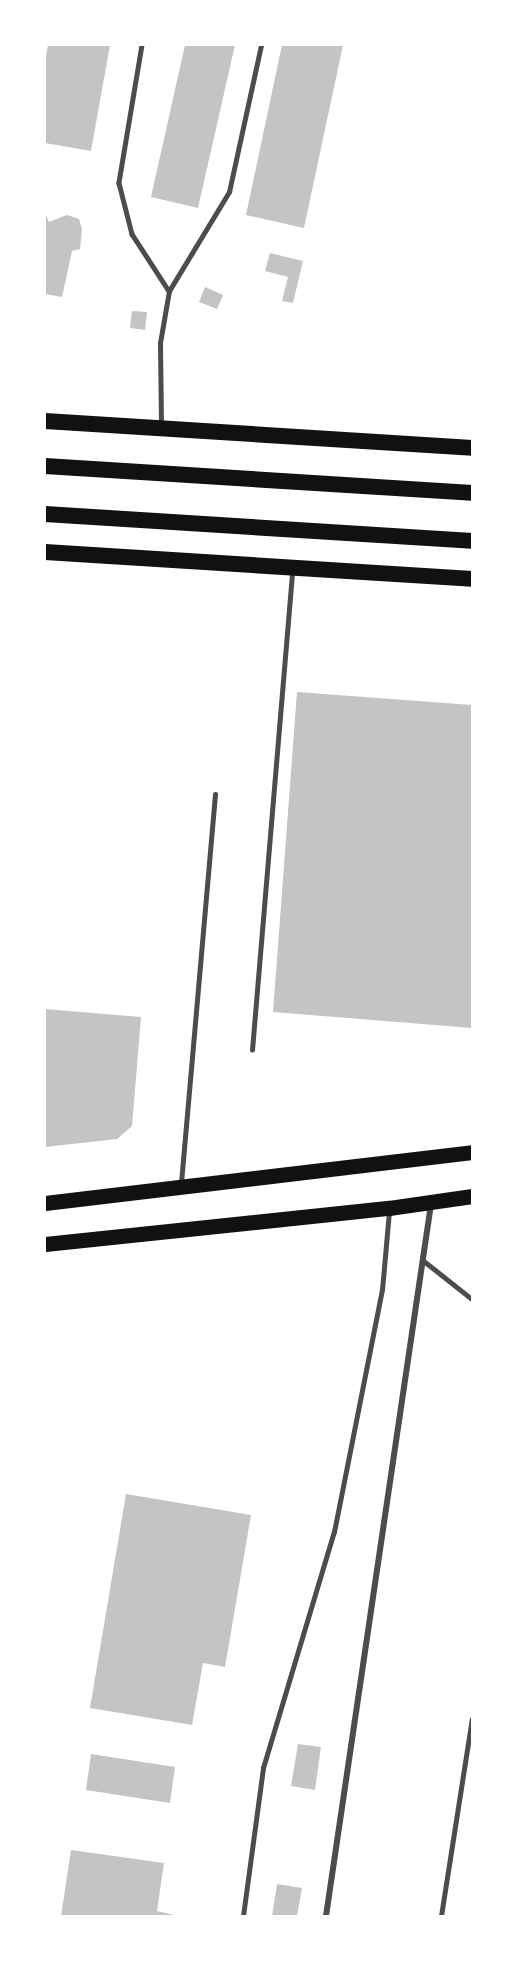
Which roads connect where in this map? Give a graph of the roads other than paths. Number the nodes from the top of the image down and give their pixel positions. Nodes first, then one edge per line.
1 (142, 45) edge
2 (261, 45) edge
3 (169, 291) junction
4 (45, 421) edge
5 (161, 428) junction
6 (472, 448) edge
7 (45, 466) edge
8 (472, 493) edge
9 (45, 514) edge
10 (472, 541) edge
11 (45, 552) edge
12 (292, 569) junction
13 (472, 579) edge
14 (215, 794) dead end
15 (252, 1050) dead end
16 (472, 1152) edge
17 (180, 1189) junction
18 (472, 1196) edge
19 (45, 1203) edge
20 (431, 1203) junction
21 (389, 1208) junction
22 (45, 1244) edge
23 (424, 1261) junction
24 (472, 1299) edge
25 (472, 1719) edge
26 (243, 1916) edge
27 (326, 1916) edge
28 (441, 1916) edge

1 - 3 lane
2 - 3 lane
3 - 5 lane
4 - 5 highway
5 - 6 highway
7 - 8 highway
9 - 10 highway
11 - 12 highway
12 - 13 highway
12 - 15 lane
14 - 17 lane
16 - 17 main road
17 - 19 main road
18 - 20 main road
20 - 21 main road
20 - 23 street
21 - 22 main road
21 - 26 lane
23 - 24 lane
23 - 27 street
25 - 28 lane

